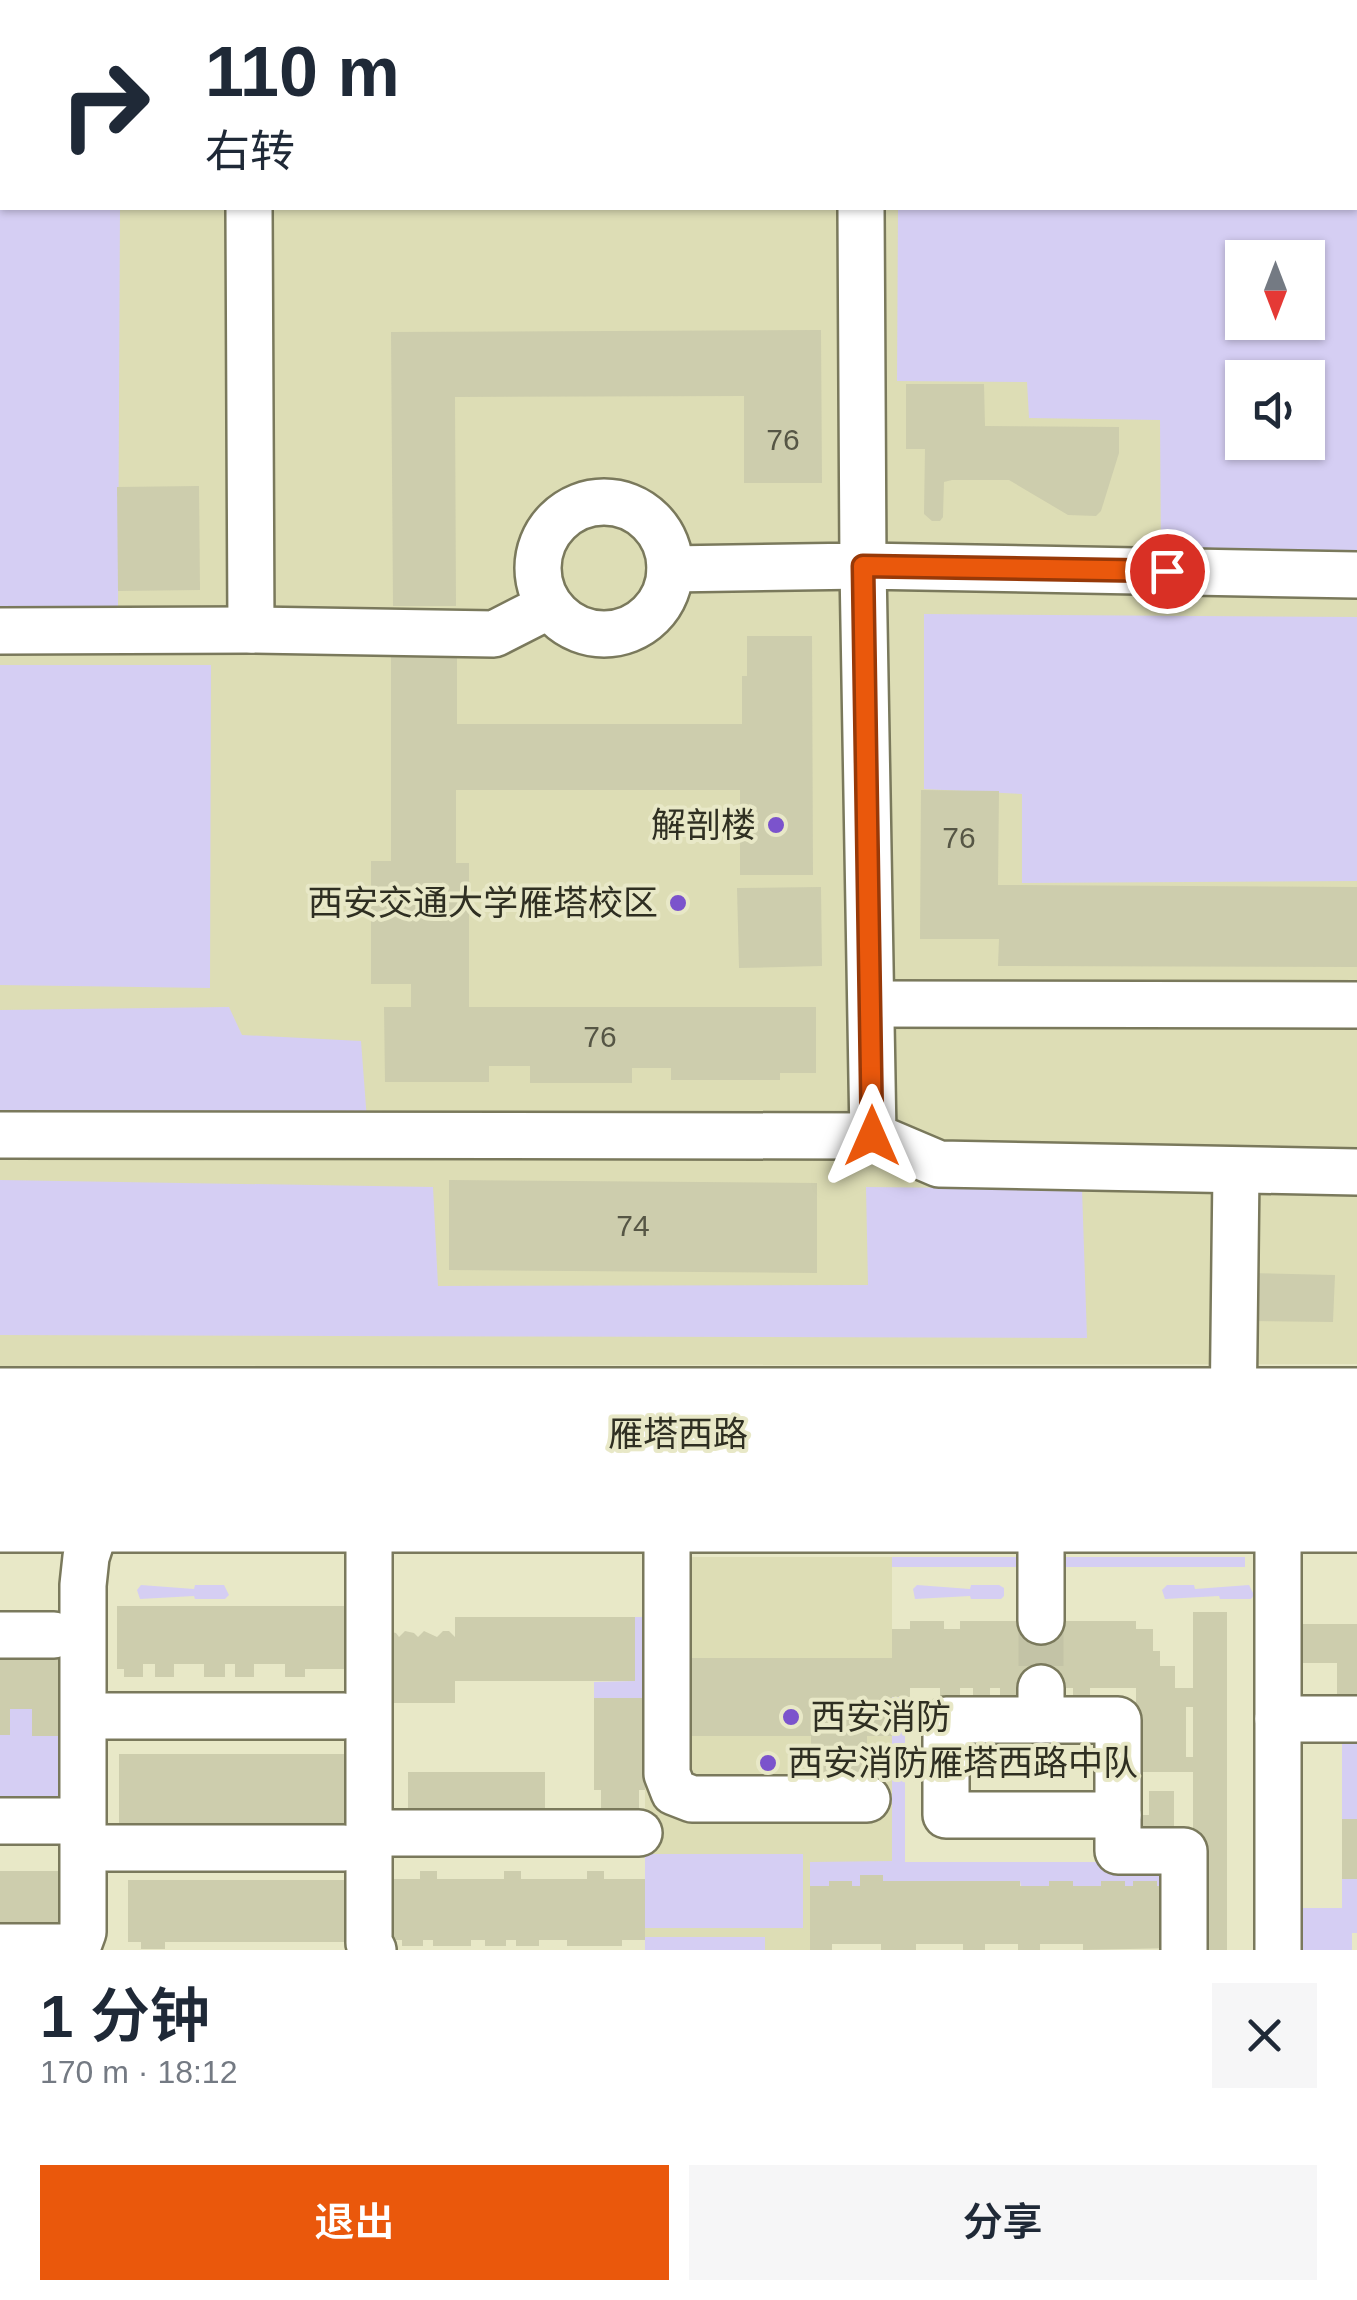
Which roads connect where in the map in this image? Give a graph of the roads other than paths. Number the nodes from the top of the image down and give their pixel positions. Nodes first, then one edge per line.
1 (248, 210) edge
2 (861, 210) edge
3 (863, 566) junction
4 (670, 568) junction
5 (1357, 575) edge
6 (549, 606) junction
7 (252, 630) junction
8 (0, 631) edge
9 (872, 1004) junction
10 (1357, 1005) edge
11 (0, 1135) edge
12 (872, 1136) junction
13 (1236, 1171) junction
14 (1357, 1172) edge
15 (0, 1391) edge
16 (1357, 1391) edge
17 (1232, 1413) junction
18 (0, 1434) edge
19 (1357, 1434) edge
20 (0, 1486) edge
21 (1357, 1486) edge
22 (667, 1507) junction
23 (1278, 1507) junction
24 (0, 1529) edge
25 (94, 1529) junction
26 (370, 1529) junction
27 (1040, 1529) junction
28 (1357, 1529) edge
29 (1040, 1621) tunnel mouth
30 (0, 1635) edge
31 (54, 1635) dead end
32 (106, 1716) junction
33 (344, 1716) dead end
34 (1278, 1719) junction
35 (1357, 1719) edge
36 (867, 1799) dead end
37 (1118, 1815) junction
38 (0, 1821) edge
39 (62, 1821) dead end
40 (639, 1832) dead end
41 (357, 1840) junction
42 (106, 1848) junction
43 (0, 1947) edge
44 (109, 1950) edge
45 (373, 1950) edge
46 (1184, 1950) edge
47 (1278, 1950) edge

1 - 7 street
2 - 3 street
3 - 4 street
3 - 5 street
3 - 9 street
4 - 6 street
4 - 6 street
6 - 7 street
7 - 8 street
9 - 10 street
9 - 12 street
11 - 12 street
12 - 13 street
13 - 14 street
13 - 17 street
15 - 17 street
16 - 17 street
17 - 18 main road, 雁塔西路
17 - 19 main road, 雁塔西路
20 - 22 main road, 雁塔西路
21 - 23 main road, 雁塔西路
22 - 23 main road, 雁塔西路
22 - 26 street
22 - 27 street
22 - 36 street
23 - 27 street
23 - 28 street
23 - 34 street
24 - 25 street
25 - 26 street
25 - 32 street
25 - 43 street
26 - 41 street
27 - 29 street
30 - 31 street
32 - 33 street
32 - 42 street
34 - 35 street
34 - 47 street
37 - 37 street
37 - 46 street
38 - 39 street
40 - 41 street
41 - 42 street
41 - 45 street
42 - 44 street

